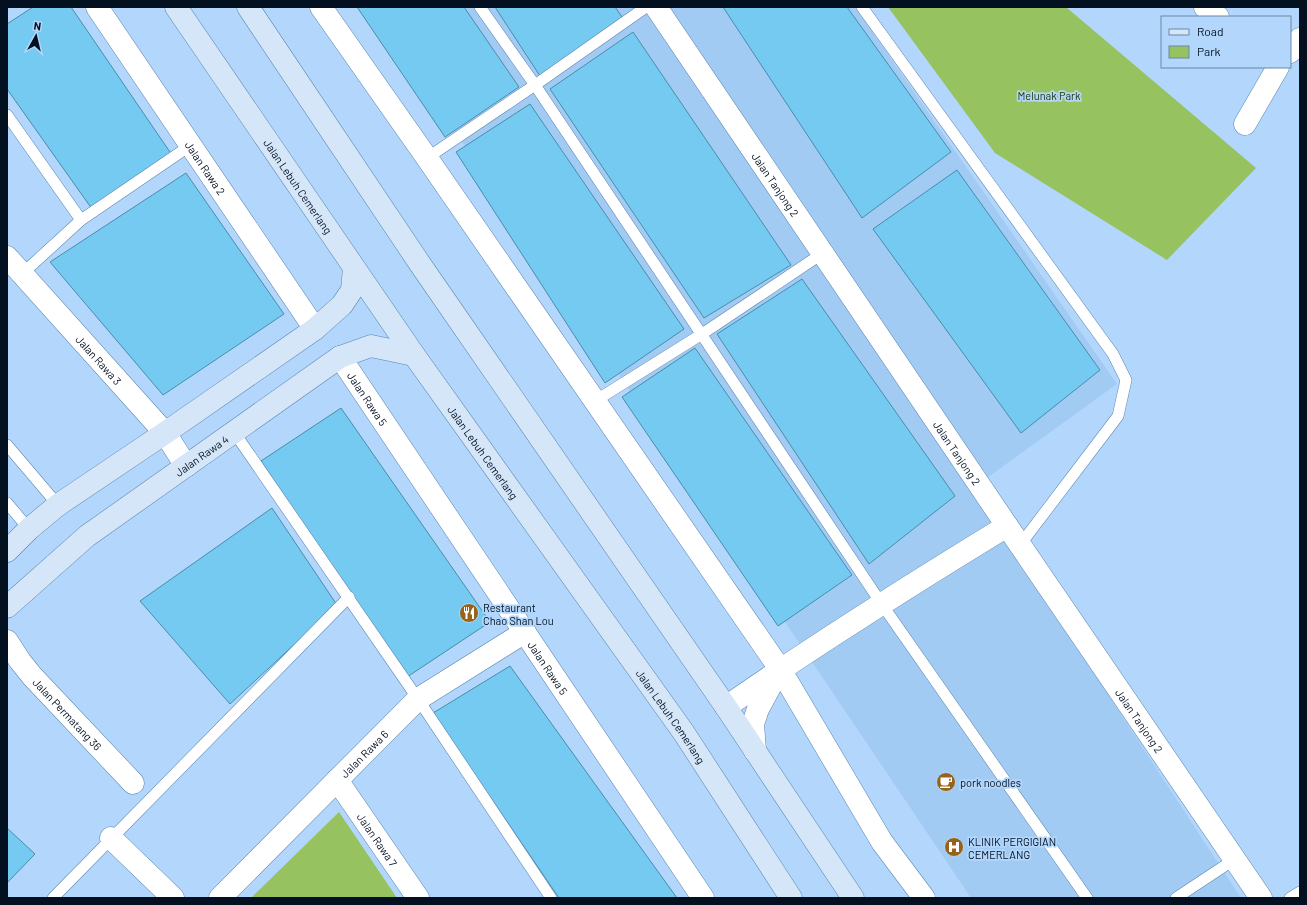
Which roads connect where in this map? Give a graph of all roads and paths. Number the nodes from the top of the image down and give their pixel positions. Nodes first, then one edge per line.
1 (97, 7) edge
2 (176, 7) edge
3 (248, 7) edge
4 (321, 7) edge
5 (480, 7) edge
6 (646, 7) edge
7 (656, 7) edge
8 (862, 7) edge
9 (1206, 7) edge
10 (1217, 16) edge
11 (1300, 39) edge
12 (1291, 51) edge
13 (1277, 68) edge
14 (535, 85) junction
15 (7, 115) edge
16 (1245, 124) dead end
17 (191, 145) junction
18 (427, 158) junction
19 (81, 220) junction
20 (823, 253) junction
21 (7, 257) edge
22 (354, 268) junction
23 (22, 274) junction
24 (315, 329) junction
25 (702, 334) junction
26 (414, 354) junction
27 (340, 357) junction
28 (595, 401) junction
29 (234, 432) junction
30 (166, 433) junction
31 (7, 445) edge
32 (186, 466) junction
33 (7, 503) edge
34 (58, 505) junction
35 (1007, 526) junction
36 (29, 529) junction
37 (1020, 545) junction
38 (7, 550) edge
39 (349, 597) junction
40 (882, 603) junction
41 (7, 607) edge
42 (525, 632) junction
43 (7, 641) edge
44 (780, 669) junction
45 (418, 699) junction
46 (726, 707) junction
47 (755, 750) junction
48 (337, 780) junction
49 (133, 783) dead end
50 (112, 838) junction
51 (1234, 859) junction
52 (1300, 892) edge
53 (53, 898) edge
54 (173, 898) edge
55 (220, 898) edge
56 (418, 898) edge
57 (551, 898) edge
58 (703, 898) edge
59 (791, 898) edge
60 (853, 898) edge
61 (924, 898) edge
62 (1087, 898) edge
63 (1176, 898) edge
64 (1261, 898) edge
65 (1290, 898) edge

1 - 17 street, Jalan Rawa 2
2 - 22 main road, Jalan Lebuh Cemerlang
3 - 46 main road
4 - 18 street
5 - 14 lane
6 - 14 lane
7 - 20 street, Jalan Tanjong 2
8 - 37 lane
9 - 10 street
11 - 12 street
13 - 16 street
14 - 18 lane
14 - 25 lane
15 - 19 lane
17 - 19 lane
17 - 24 street, Jalan Rawa 2
18 - 28 street
19 - 23 lane
20 - 25 lane
20 - 35 street, Jalan Tanjong 2
21 - 23 street, Jalan Rawa 3
22 - 24 main road
22 - 26 main road, Jalan Lebuh Cemerlang
23 - 30 street, Jalan Rawa 3
24 - 30 main road
25 - 28 lane
25 - 40 lane
26 - 27 main road, Jalan Rawa 4
26 - 59 main road, Jalan Lebuh Cemerlang
27 - 29 main road, Jalan Rawa 4
27 - 42 street, Jalan Rawa 5
28 - 44 street
29 - 32 main road, Jalan Rawa 4
29 - 39 lane
30 - 32 street, Jalan Rawa 3
30 - 34 main road
31 - 34 lane
32 - 41 main road, Jalan Rawa 4
33 - 36 lane
34 - 36 main road
35 - 37 street, Jalan Tanjong 2
35 - 40 street
36 - 38 main road
37 - 51 street, Jalan Tanjong 2
39 - 45 lane
39 - 50 lane
40 - 44 street
40 - 62 lane
42 - 45 street, Jalan Rawa 6
42 - 58 street, Jalan Rawa 5
43 - 49 street, Jalan Permatang 36
44 - 46 street
44 - 47 street
44 - 61 street
45 - 48 street, Jalan Rawa 6
45 - 57 lane
46 - 47 main road
47 - 60 main road
48 - 55 street, Jalan Rawa 6
48 - 56 street, Jalan Rawa 7
50 - 53 lane
50 - 54 street
51 - 63 lane
51 - 64 street, Jalan Tanjong 2
52 - 65 lane

